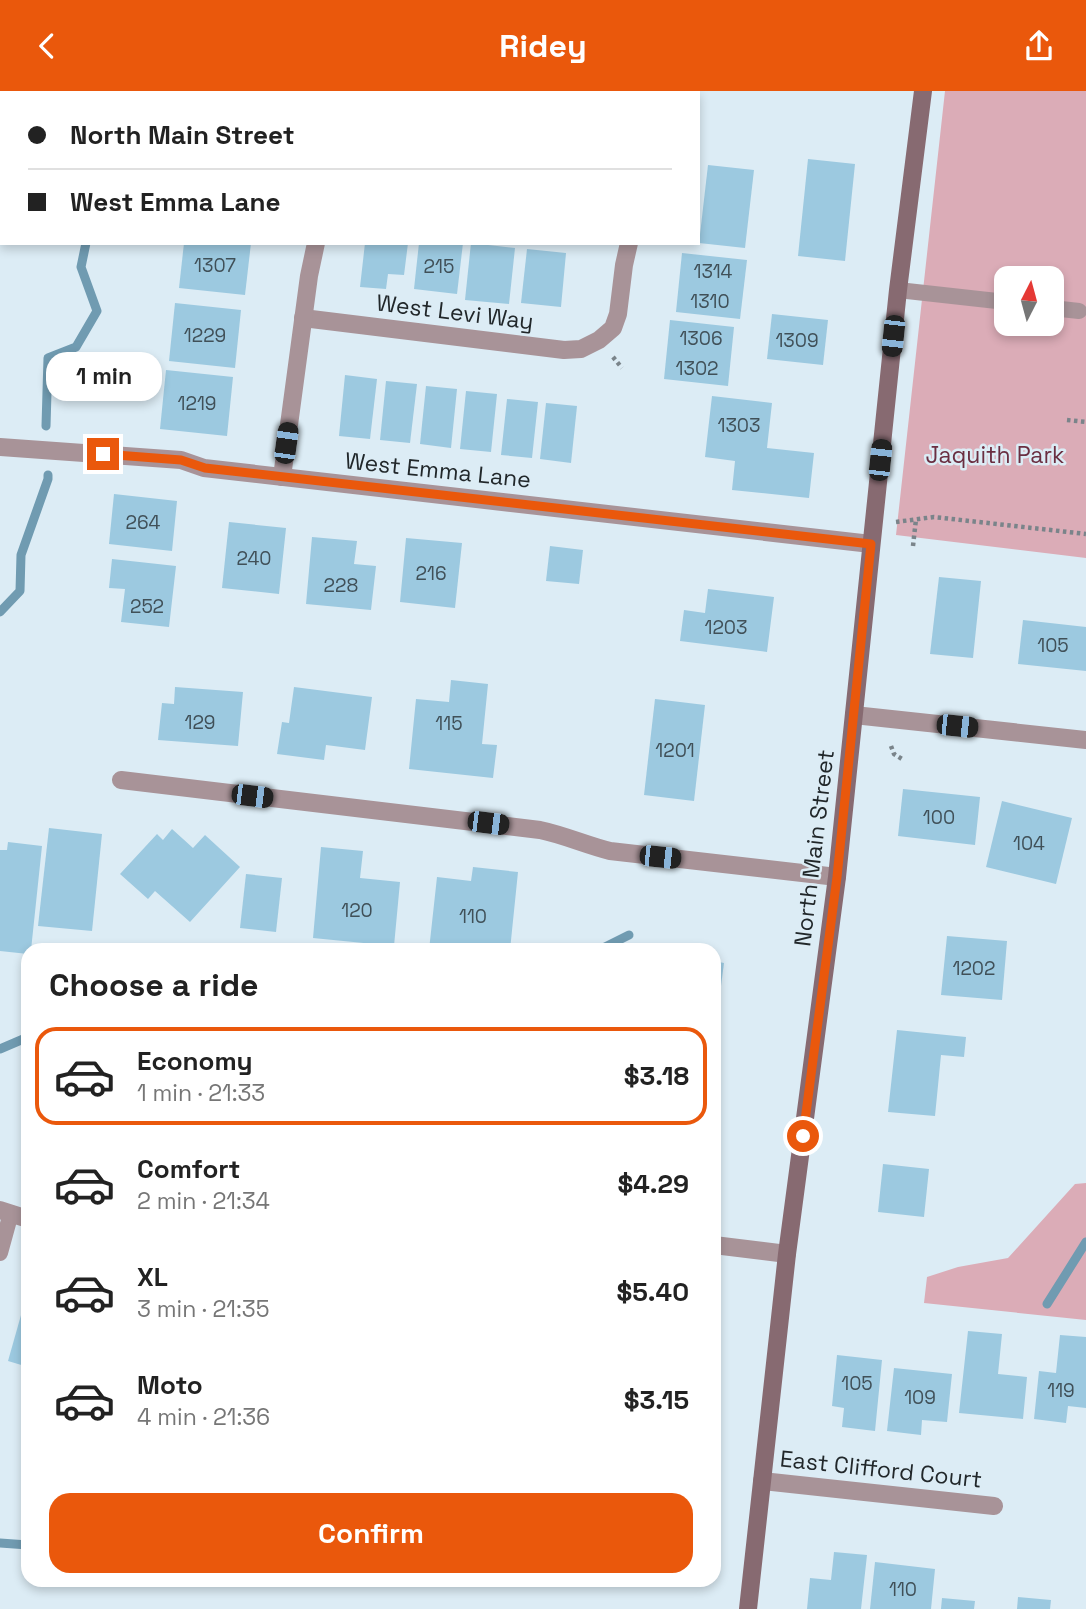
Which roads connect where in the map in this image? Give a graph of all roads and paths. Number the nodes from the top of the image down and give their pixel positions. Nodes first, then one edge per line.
1 (923, 91) edge
2 (316, 245) edge
3 (629, 245) edge
4 (898, 290) junction
5 (994, 301) edge
6 (1064, 309) edge
7 (1079, 311) dead end
8 (303, 318) junction
9 (1067, 420) dead end
10 (1086, 422) edge
11 (0, 447) edge
12 (282, 477) junction
13 (916, 519) junction
14 (897, 521) dead end
15 (1086, 534) edge
16 (871, 544) junction
17 (913, 546) dead end
18 (854, 715) junction
19 (1086, 740) edge
20 (891, 746) dead end
21 (902, 759) dead end
22 (121, 780) dead end
23 (837, 877) junction
24 (13, 1214) edge
25 (721, 1246) edge
26 (0, 1253) edge
27 (787, 1254) junction
28 (762, 1481) junction
29 (994, 1506) dead end
30 (748, 1609) edge

1 - 4 street, North Main Street
2 - 8 street
3 - 8 street, West Levi Way
4 - 5 lane
4 - 16 street, North Main Street
6 - 7 lane
8 - 12 street
9 - 10 path
11 - 12 street, West Emma Lane
12 - 16 street, West Emma Lane
13 - 14 path
13 - 15 path
13 - 17 path
16 - 18 street, North Main Street
18 - 19 street
18 - 23 street, North Main Street
20 - 21 path
22 - 23 street
23 - 27 street, North Main Street
24 - 26 lane
25 - 27 street
27 - 28 street, North Main Street
28 - 29 street, East Clifford Court
28 - 30 street, North Main Street

